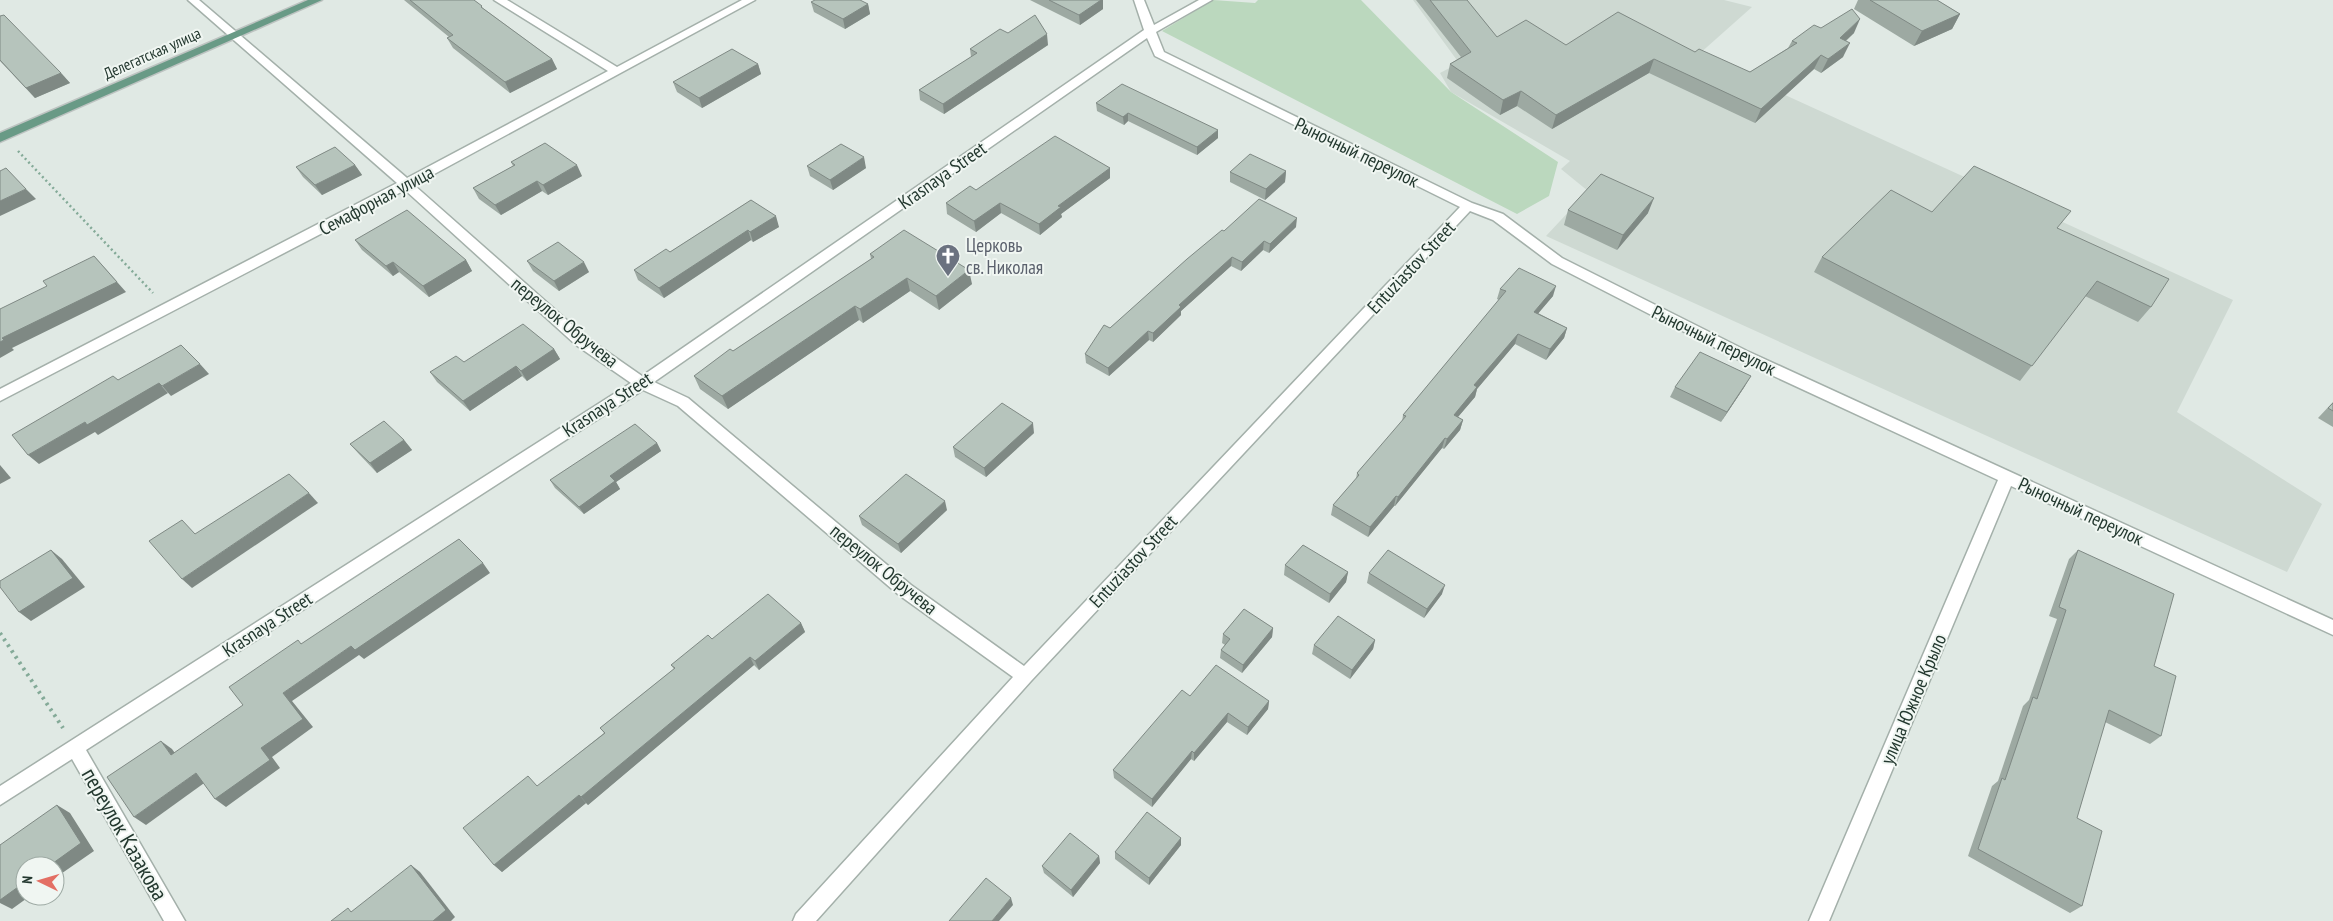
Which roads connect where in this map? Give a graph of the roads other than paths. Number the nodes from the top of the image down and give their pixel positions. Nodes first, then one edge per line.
1 (193, 0) edge
2 (317, 0) edge
3 (499, 0) edge
4 (750, 0) edge
5 (1139, 0) edge
6 (1207, 0) edge
7 (1150, 31) junction
8 (234, 35) junction
9 (616, 71) junction
10 (1, 135) edge
11 (406, 184) junction
12 (1468, 206) junction
13 (642, 383) junction
14 (0, 396) edge
15 (2007, 477) junction
16 (2333, 628) edge
17 (1025, 676) junction
18 (75, 747) junction
19 (0, 796) edge
20 (175, 921) edge
21 (803, 921) edge
22 (1819, 921) edge

1 - 8 street, переулок Обручева
2 - 8 main road, Делегатская улица
3 - 9 street
4 - 9 street, Семафорная улица
5 - 7 street, Рыночный переулок
6 - 7 street, Krasnaya Street
7 - 12 street, Рыночный переулок
7 - 13 street, Krasnaya Street
8 - 10 main road, Делегатская улица
8 - 11 street, переулок Обручева
9 - 11 street, Семафорная улица
11 - 13 street, переулок Обручева
11 - 14 street, Семафорная улица
12 - 15 street, Рыночный переулок
12 - 17 street, Entuziastov Street
13 - 17 street, переулок Обручева
13 - 18 street, Krasnaya Street
15 - 16 street, Рыночный переулок
15 - 22 street, улица Южное Крыло
17 - 21 street, Entuziastov Street
18 - 19 street, Krasnaya Street
18 - 20 street, переулок Казакова

